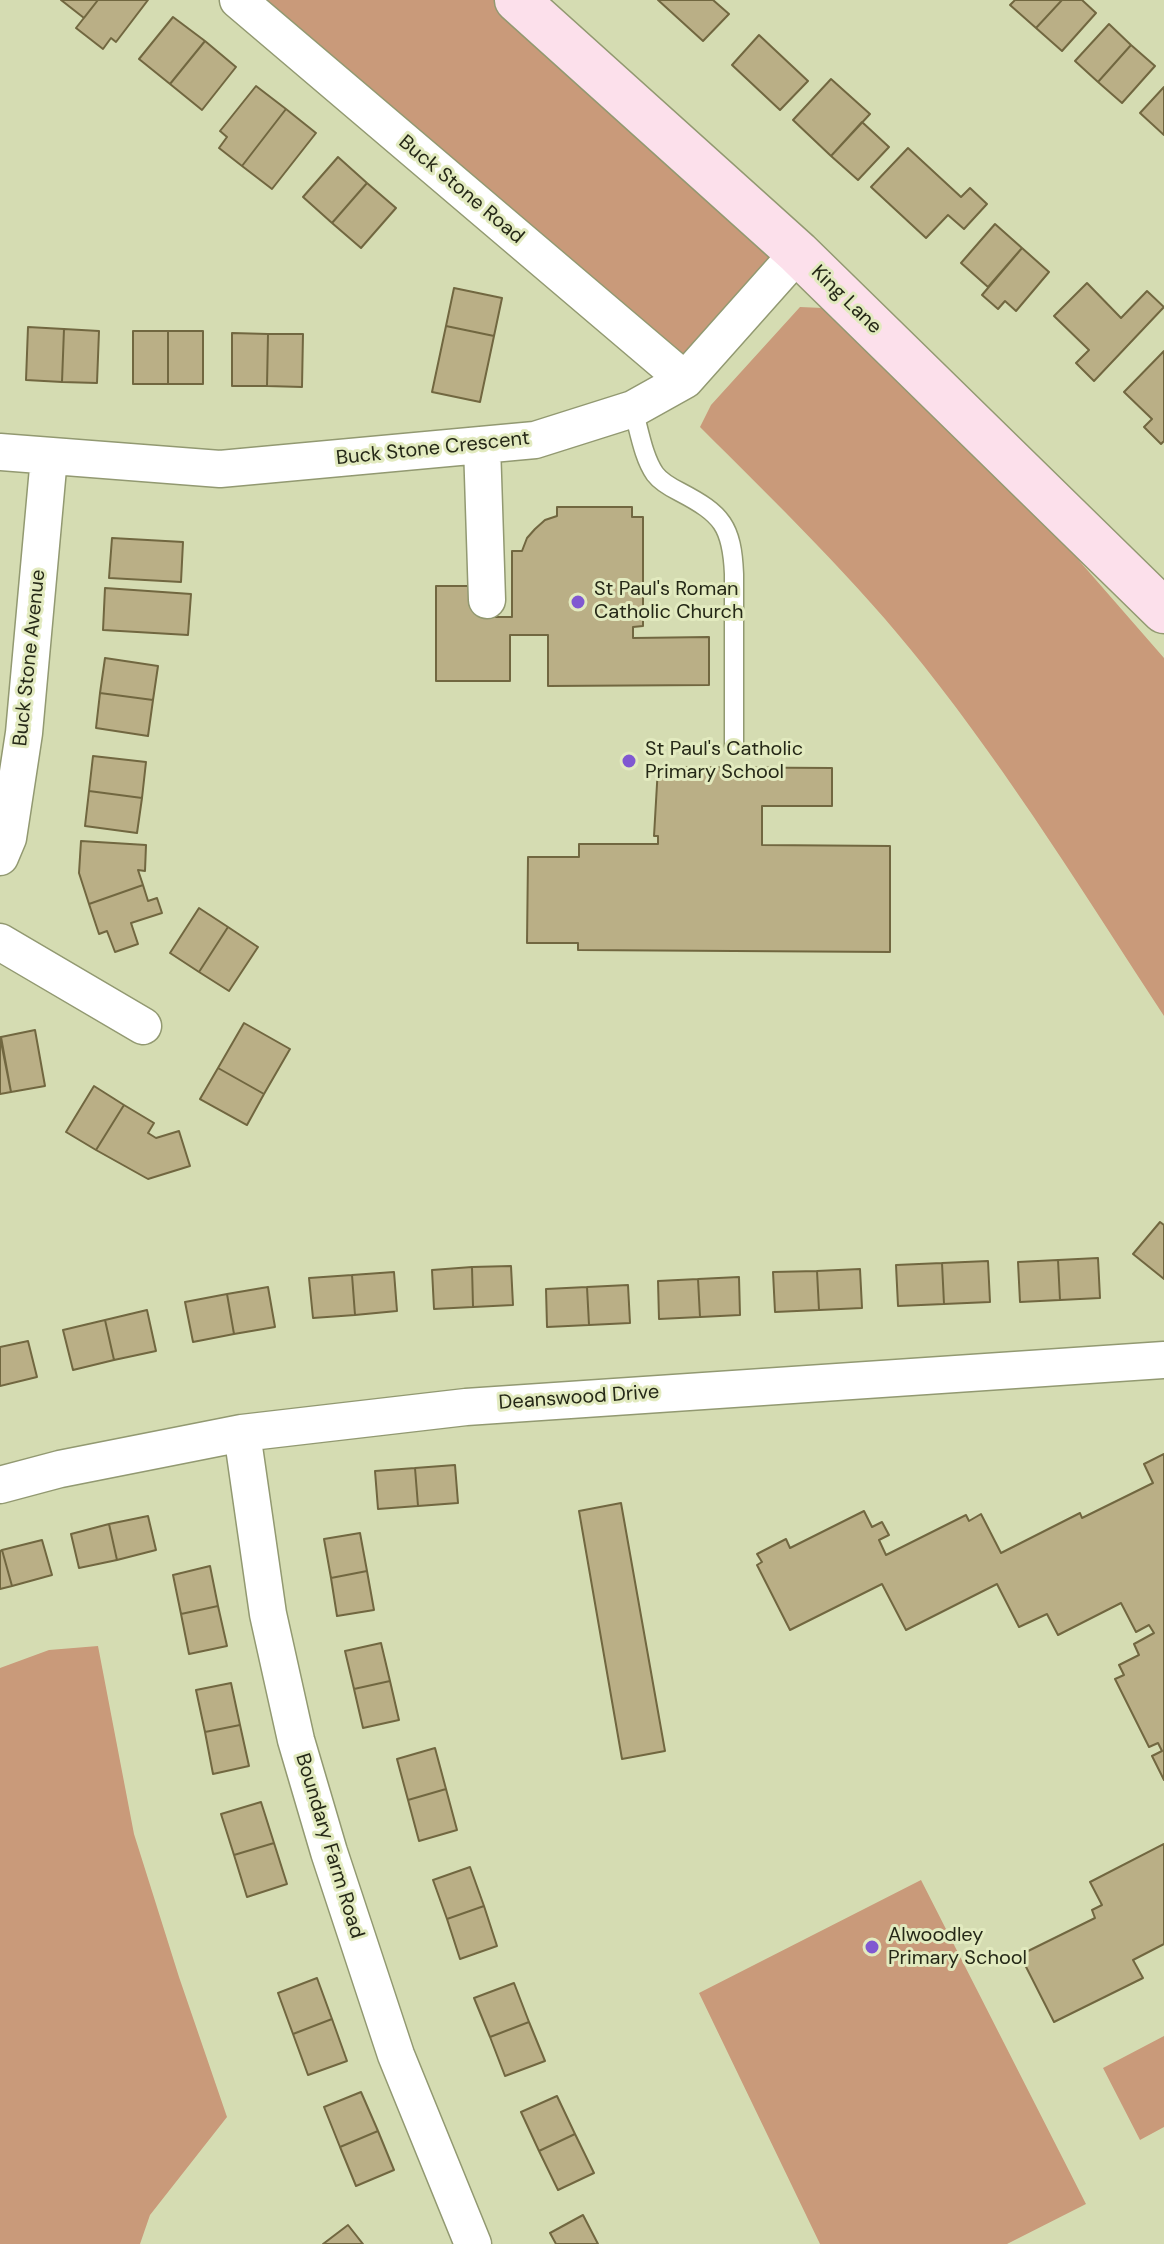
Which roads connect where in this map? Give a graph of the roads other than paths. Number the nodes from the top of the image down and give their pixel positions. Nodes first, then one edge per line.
1 (238, 0) edge
2 (517, 0) edge
3 (798, 253) junction
4 (685, 380) junction
5 (633, 409) junction
6 (482, 445) junction
7 (0, 452) edge
8 (49, 457) junction
9 (487, 600) dead end
10 (1164, 611) edge
11 (734, 746) dead end
12 (0, 857) edge
13 (0, 942) edge
14 (143, 1026) dead end
15 (1164, 1360) edge
16 (242, 1433) junction
17 (0, 1485) edge
18 (473, 2244) edge

1 - 4 street, Buck Stone Road
2 - 3 street, King Lane
3 - 4 street, Buck Stone Crescent
3 - 10 street, King Lane
4 - 5 street, Buck Stone Crescent
5 - 6 street, Buck Stone Crescent
5 - 11 lane
6 - 8 street, Buck Stone Crescent
6 - 9 street
7 - 8 street, Buck Stone Crescent
8 - 12 street, Buck Stone Avenue
13 - 14 street
15 - 16 street, Deanswood Drive
16 - 17 street, Deanswood Drive
16 - 18 street, Boundary Farm Road

